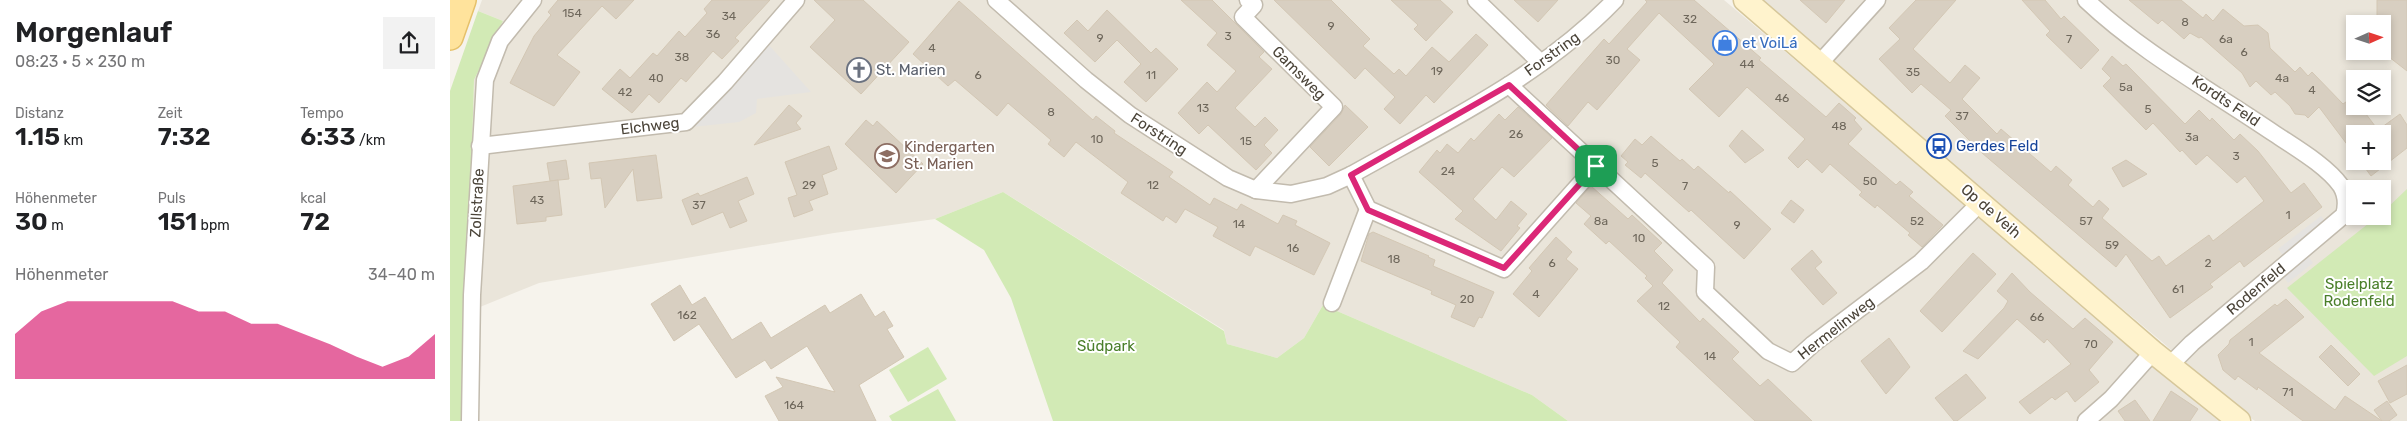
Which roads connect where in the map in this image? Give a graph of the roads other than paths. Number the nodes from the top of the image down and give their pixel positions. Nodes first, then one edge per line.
1 (462, 0) edge
2 (533, 0) edge
3 (796, 0) edge
4 (996, 0) edge
5 (1248, 0) edge
6 (1476, 0) edge
7 (1615, 0) edge
8 (1745, 0) edge
9 (1877, 0) edge
10 (2086, 0) edge
11 (450, 37) edge
12 (1541, 63) junction
13 (1819, 64) junction
14 (1509, 85) junction
15 (480, 146) junction
16 (1596, 166) junction
17 (1351, 175) junction
18 (1256, 190) junction
19 (1981, 202) junction
20 (1368, 210) junction
21 (2344, 215) joint
22 (1332, 303) dead end
23 (2162, 358) junction
24 (470, 421) edge
25 (2086, 421) edge
26 (2239, 421) edge

1 - 11 main road
2 - 15 street, Zollstraße
3 - 15 street, Elchweg
4 - 18 street, Forstring
5 - 18 street, Gamsweg
6 - 12 street
7 - 12 street, Forstring
8 - 13 street, Op de Veih
9 - 13 street
10 - 21 street, Kordts Feld
12 - 14 street, Forstring
13 - 19 street, Op de Veih
14 - 16 street, Hermelinweg
14 - 17 street, Forstring
15 - 24 street, Zollstraße
16 - 19 street, Hermelinweg
16 - 20 street
17 - 18 street, Forstring
17 - 20 street
19 - 23 street, Op de Veih
20 - 22 street
21 - 23 street, Rodenfeld
23 - 25 street, Rodenfeld
23 - 26 street, Op de Veih

